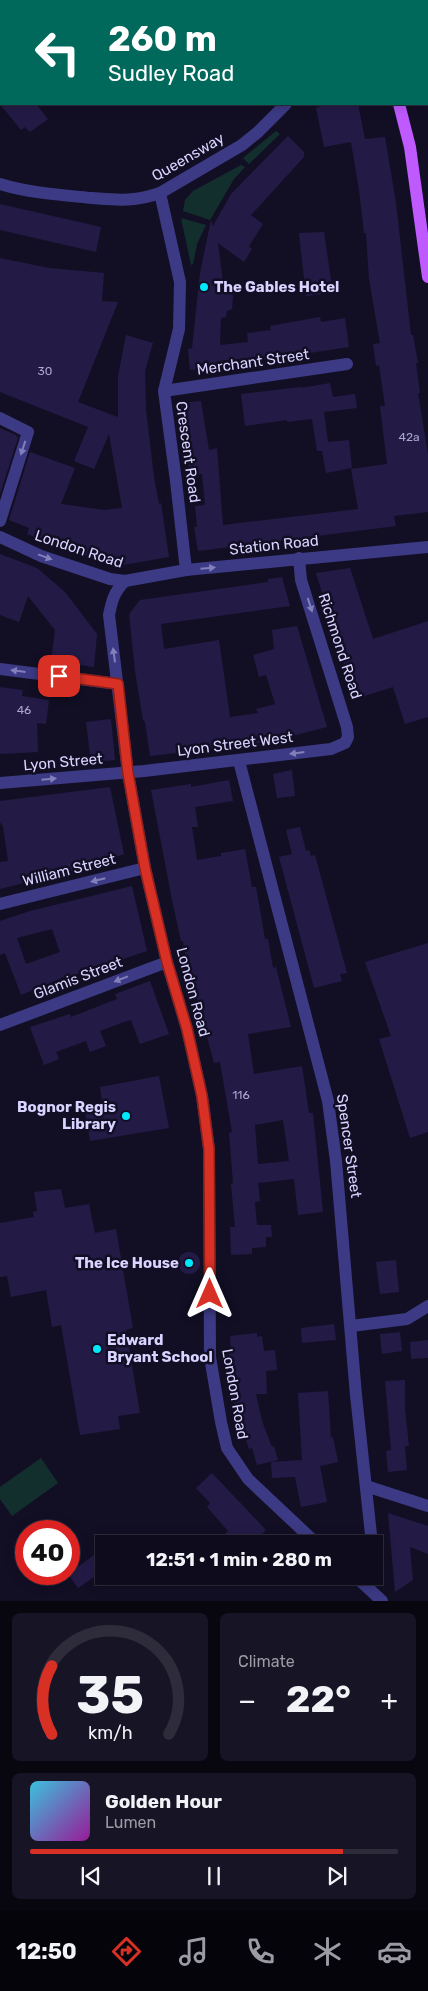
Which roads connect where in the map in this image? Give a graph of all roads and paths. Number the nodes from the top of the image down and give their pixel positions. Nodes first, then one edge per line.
1 (285, 105) edge
2 (399, 105) edge
3 (0, 184) edge
4 (160, 193) junction
5 (428, 277) edge
6 (347, 364) dead end
7 (164, 391) junction
8 (0, 418) edge
9 (0, 521) edge
10 (0, 536) edge
11 (428, 547) edge
12 (299, 558) junction
13 (186, 570) junction
14 (125, 581) junction
15 (0, 669) edge
16 (118, 684) junction
17 (345, 743) joint
18 (239, 761) junction
19 (128, 773) junction
20 (0, 783) edge
21 (145, 868) junction
22 (0, 904) edge
23 (167, 962) junction
24 (0, 1025) edge
25 (428, 1306) edge
26 (351, 1326) junction
27 (366, 1486) junction
28 (428, 1506) edge
29 (308, 1535) edge
30 (371, 1535) edge
31 (365, 1585) edge
32 (372, 1585) edge
33 (372, 1591) junction
34 (382, 1601) edge

1 - 4 street, Queensway
2 - 5 main road
3 - 4 street, Queensway
4 - 7 street, Crescent Road
6 - 7 street, Merchant Street
7 - 13 street, Crescent Road
8 -> 9 street
10 -> 14 street, London Road
11 - 12 street, Station Road
13 -> 12 street, Station Road
12 -> 17 street, Richmond Road
13 - 14 street, Station Road
16 -> 14 street, London Road
16 -> 15 street
16 - 19 street, London Road
17 -> 18 street, Lyon Street West
18 - 19 street, Lyon Street West
18 - 26 street, Spencer Street
20 -> 19 street, Lyon Street
19 - 21 street, London Road
21 -> 22 street, William Street
21 - 23 street, London Road
23 -> 24 street, Glamis Street
23 - 29 street, London Road
25 - 26 street
26 - 27 street, Spencer Street
27 - 28 street
27 - 30 street, Spencer Street
31 - 33 street
32 - 33 street
33 - 34 street

